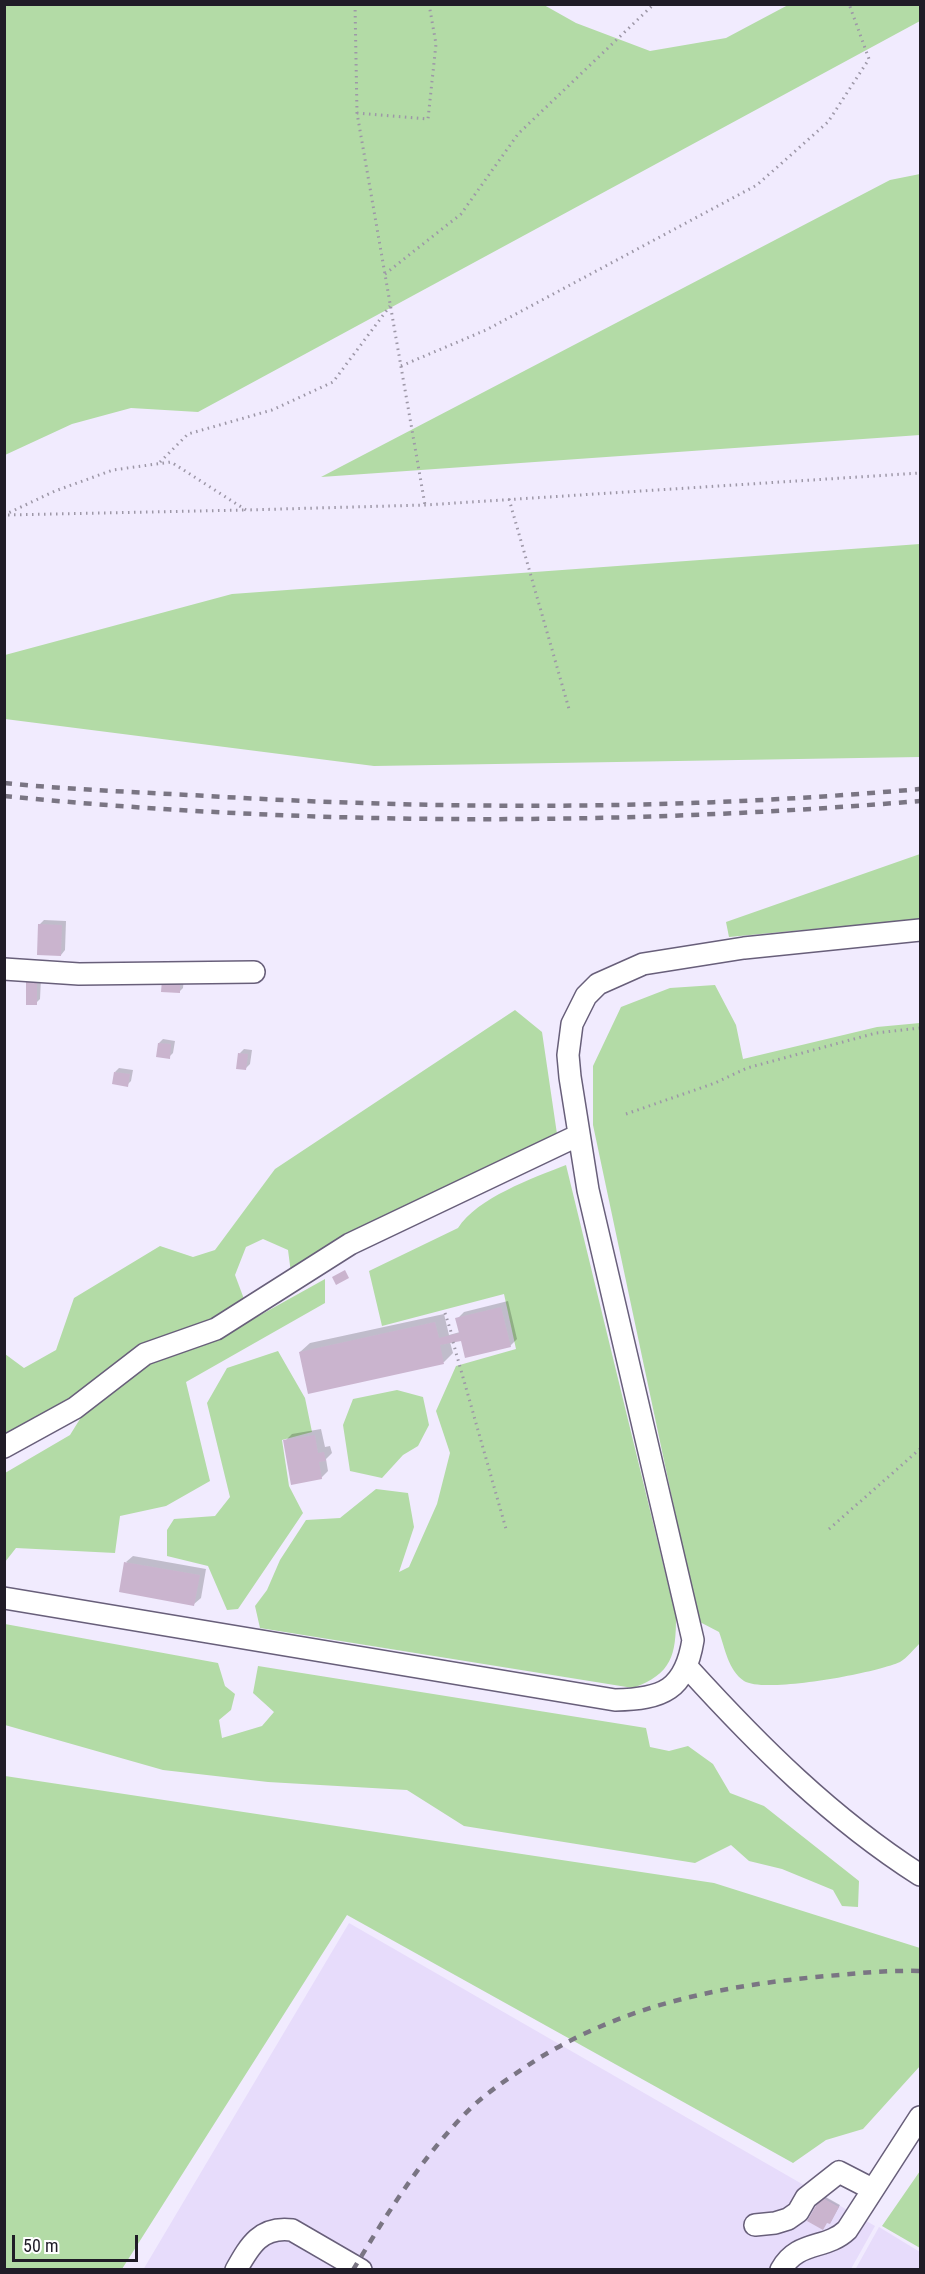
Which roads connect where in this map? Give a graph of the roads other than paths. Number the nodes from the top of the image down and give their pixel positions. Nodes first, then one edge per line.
1 (921, 930) edge
2 (4, 969) edge
3 (254, 972) dead end
4 (579, 1136) junction
5 (4, 1447) edge
6 (4, 1598) edge
7 (688, 1668) junction
8 (921, 1875) edge
9 (921, 2117) edge
10 (872, 2189) junction
11 (755, 2224) dead end
12 (236, 2270) edge
13 (361, 2270) edge
14 (781, 2270) edge

1 - 4 street
2 - 3 street
4 - 5 street
4 - 7 street
6 - 7 street
7 - 8 street
9 - 10 street
10 - 11 street
10 - 14 street
12 - 13 street

